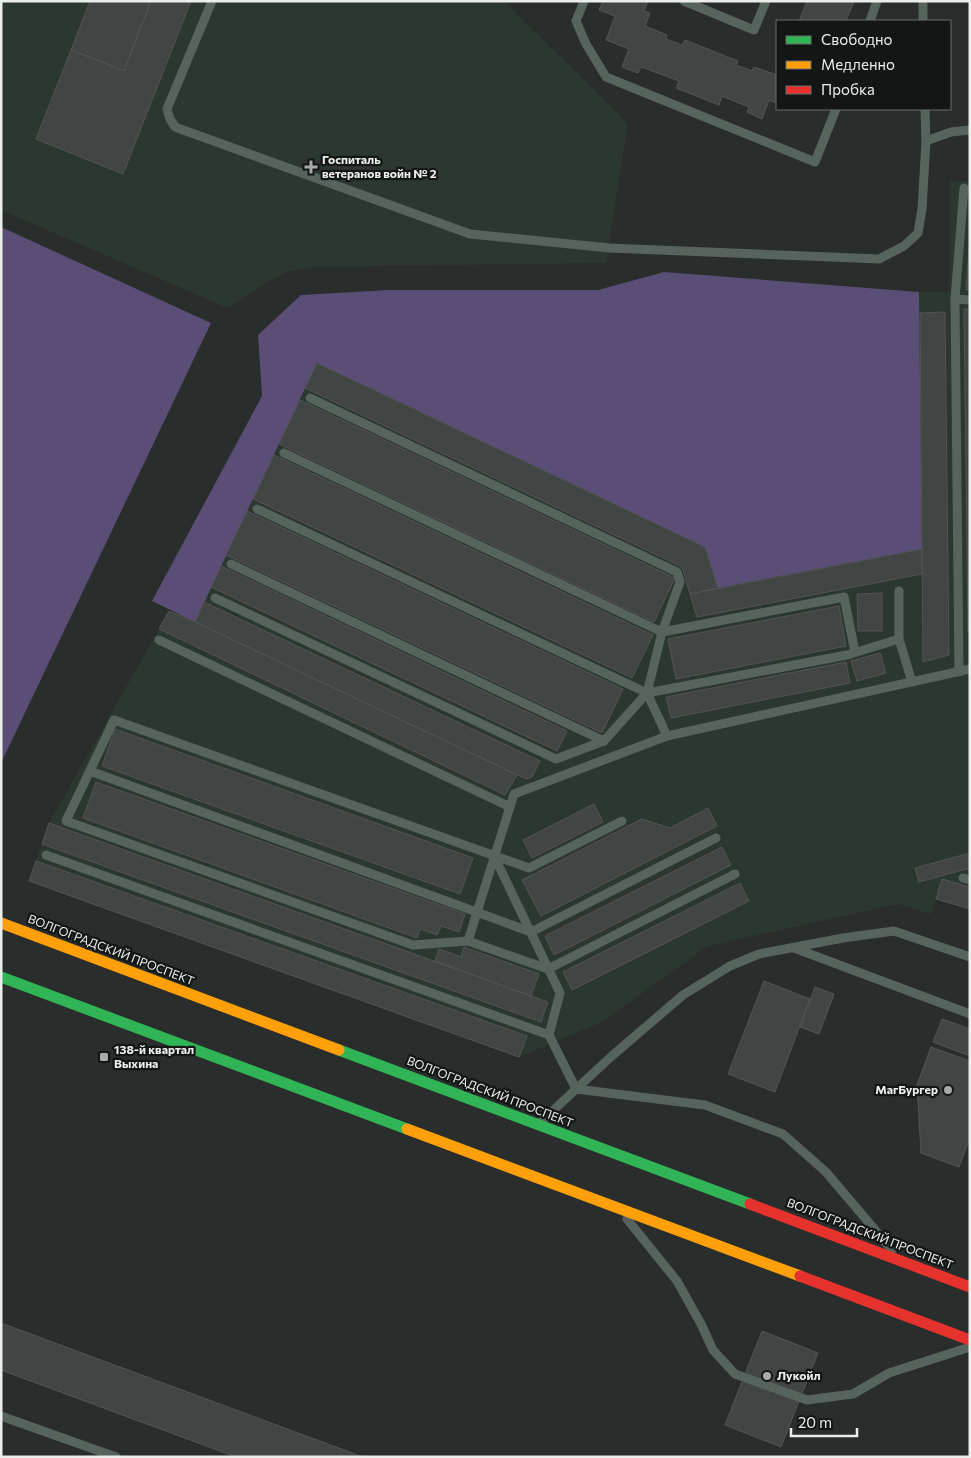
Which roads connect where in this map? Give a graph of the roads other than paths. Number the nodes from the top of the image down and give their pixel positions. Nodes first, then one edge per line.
1 (212, 1) edge
2 (584, 1) edge
3 (684, 1) edge
4 (766, 1) edge
5 (878, 1) edge
6 (923, 1) edge
7 (870, 20) edge
8 (923, 20) edge
9 (836, 110) edge
10 (925, 110) edge
11 (970, 130) edge
12 (926, 141) junction
13 (964, 188) dead end
14 (955, 299) junction
15 (970, 300) edge
16 (310, 398) dead end
17 (284, 453) dead end
18 (257, 509) dead end
19 (231, 564) dead end
20 (899, 591) dead end
21 (215, 598) dead end
22 (662, 632) junction
23 (899, 639) junction
24 (159, 640) dead end
25 (855, 652) junction
26 (970, 669) edge
27 (959, 672) junction
28 (912, 682) junction
29 (647, 693) junction
30 (666, 736) junction
31 (604, 741) junction
32 (90, 771) junction
33 (510, 807) junction
34 (622, 821) dead end
35 (716, 838) dead end
36 (46, 855) dead end
37 (494, 856) junction
38 (735, 874) dead end
39 (477, 912) junction
40 (1, 923) edge
41 (531, 932) junction
42 (468, 941) junction
43 (794, 947) junction
44 (970, 957) edge
45 (548, 969) junction
46 (1, 977) edge
47 (970, 1014) edge
48 (549, 1035) junction
49 (576, 1089) junction
50 (538, 1125) junction
51 (619, 1209) junction
52 (901, 1261) junction
53 (970, 1287) edge
54 (970, 1340) edge
55 (970, 1347) edge
56 (1, 1416) edge
57 (116, 1457) edge

1 - 12 lane
2 - 9 lane
3 - 4 lane
5 - 7 lane
6 - 8 lane
10 - 12 lane
11 - 12 lane
13 - 14 lane
14 - 15 lane
14 - 27 lane
16 - 22 lane
17 - 22 lane
18 - 29 lane
19 - 31 lane
20 - 23 lane
21 - 31 lane
22 - 25 lane
22 - 29 lane
23 - 25 lane
23 - 28 lane
24 - 33 lane
25 - 29 lane
26 - 27 lane
27 - 28 lane
28 - 30 lane
29 - 30 lane
29 - 31 lane
30 - 33 lane
32 - 37 lane
32 - 39 lane
32 - 42 lane
33 - 37 lane
34 - 37 lane
35 - 41 lane
36 - 48 lane
37 - 39 lane
37 - 41 lane
38 - 45 lane
39 - 41 lane
39 - 42 lane
40 - 50 main road, ВОЛГОГРАДСКИЙ ПРОСПЕКТ
41 - 45 lane
42 - 45 lane
43 - 44 lane
43 - 47 lane
43 - 49 lane
45 - 48 lane
46 - 51 main road
48 - 49 lane
49 - 50 lane
49 - 52 lane
50 - 52 main road, ВОЛГОГРАДСКИЙ ПРОСПЕКТ
51 - 54 main road
51 - 55 lane
52 - 53 main road, ВОЛГОГРАДСКИЙ ПРОСПЕКТ
56 - 57 lane

